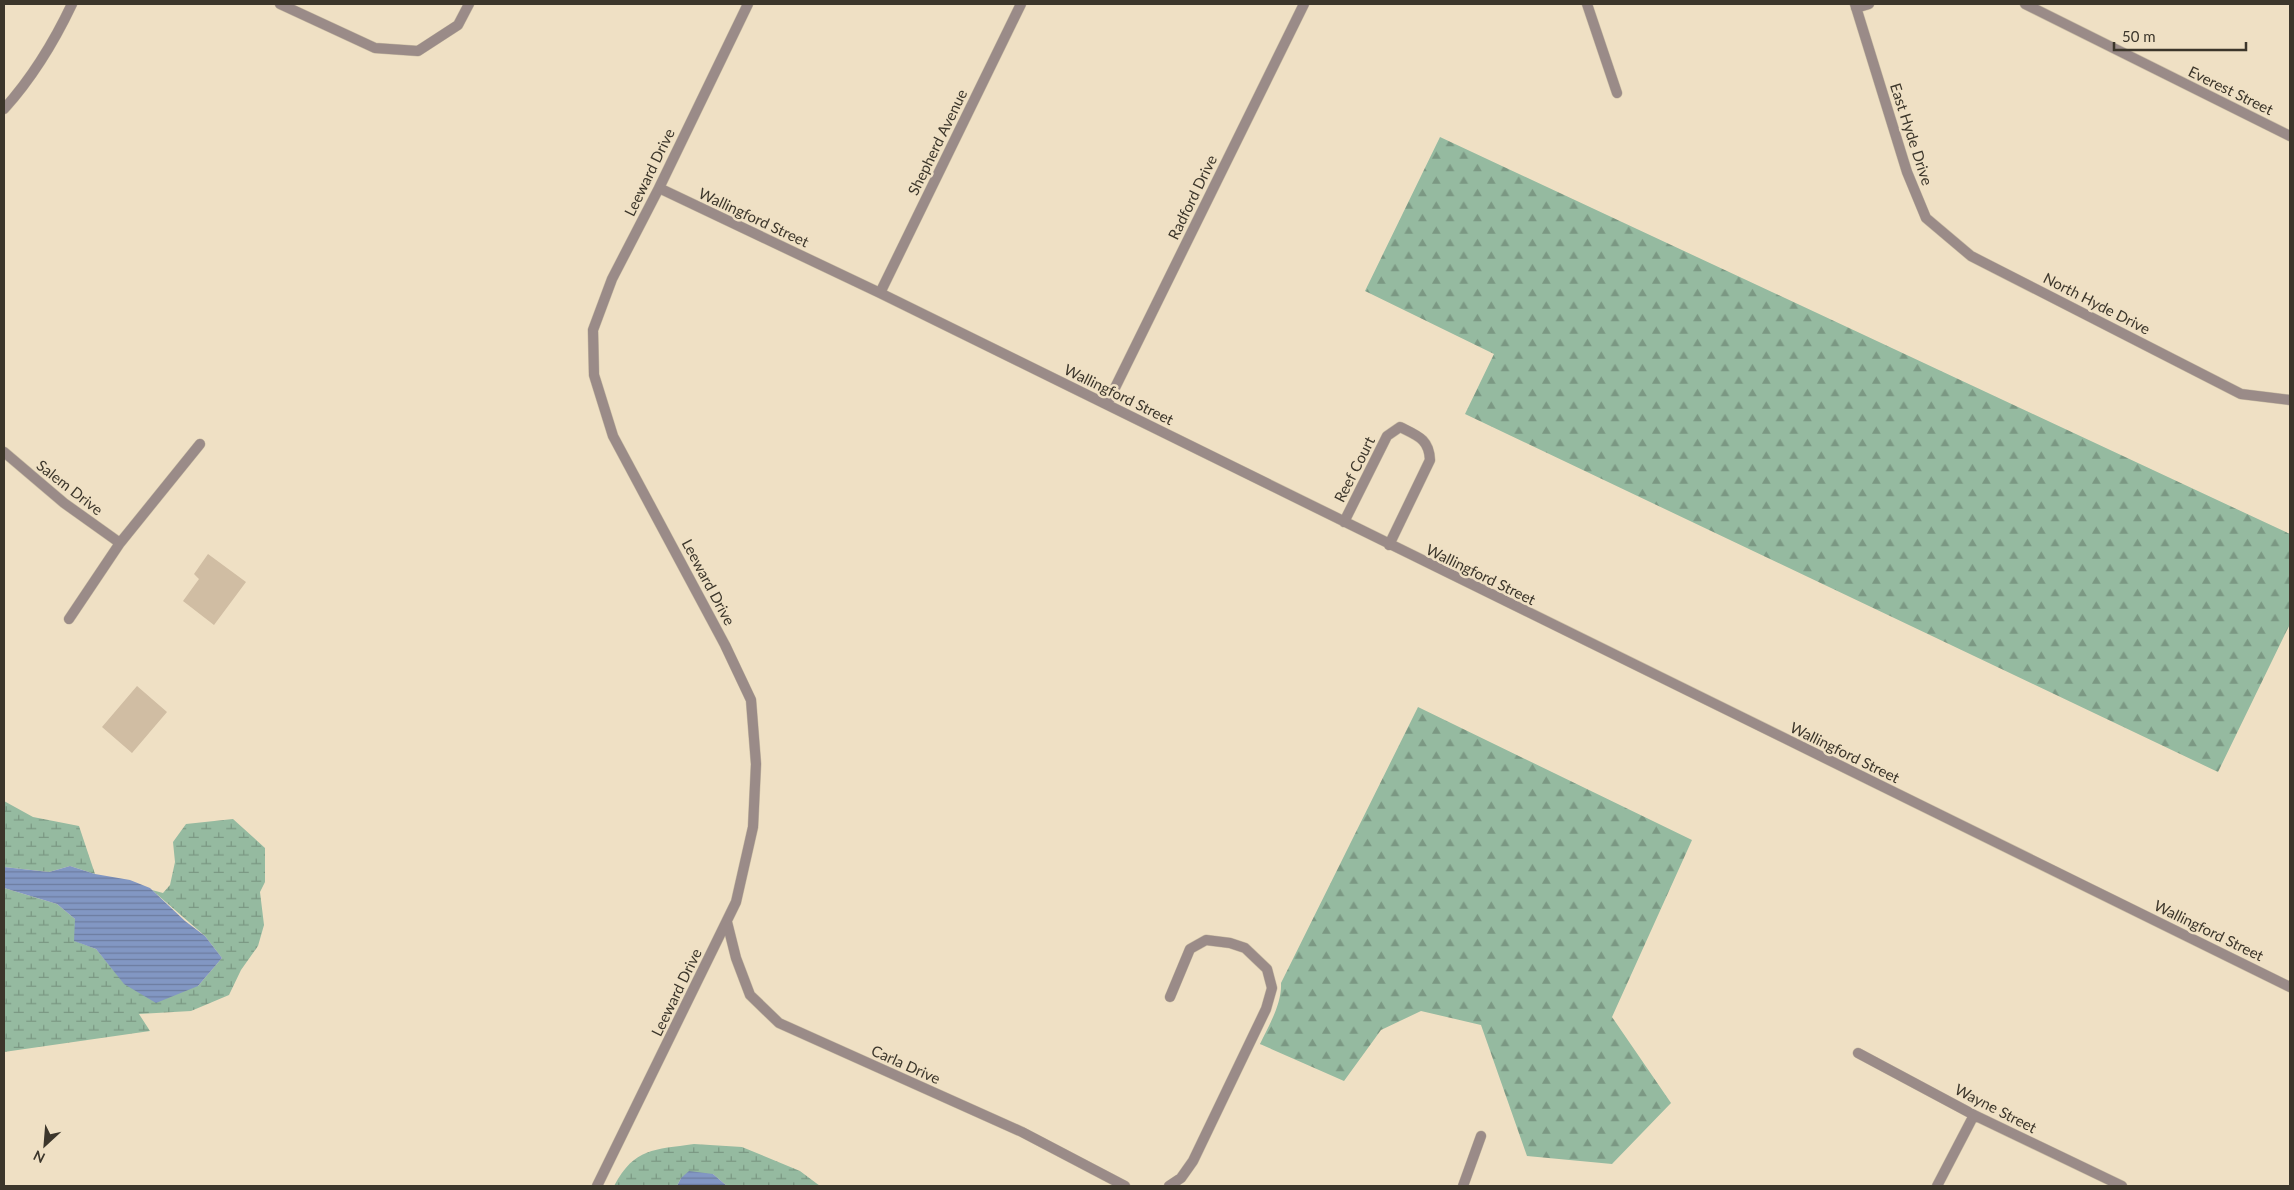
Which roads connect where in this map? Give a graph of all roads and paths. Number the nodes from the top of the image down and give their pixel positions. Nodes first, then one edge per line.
1 (72, 4) edge
2 (280, 4) edge
3 (469, 4) edge
4 (748, 4) edge
5 (1021, 4) edge
6 (1304, 4) edge
7 (1587, 4) edge
8 (1869, 4) edge
9 (2025, 4) edge
10 (1855, 6) edge
11 (1617, 93) dead end
12 (4, 109) edge
13 (2290, 136) edge
14 (659, 188) junction
15 (1971, 256) joint
16 (880, 293) junction
17 (2290, 400) edge
18 (1107, 404) junction
19 (200, 444) dead end
20 (4, 452) edge
21 (1344, 522) junction
22 (120, 543) junction
23 (1389, 545) junction
24 (69, 619) dead end
25 (727, 922) junction
26 (2290, 987) edge
27 (1170, 997) dead end
28 (1858, 1053) dead end
29 (1974, 1115) junction
30 (1480, 1136) dead end
31 (597, 1186) edge
32 (1125, 1186) edge
33 (1169, 1186) edge
34 (1464, 1186) edge
35 (1938, 1186) edge
36 (2122, 1186) edge

1 - 12 street
2 - 3 street
4 - 14 street, Leeward Drive
5 - 16 street, Shepherd Avenue
6 - 18 street, Radford Drive
7 - 11 street
8 - 10 street
9 - 13 street, Everest Street
10 - 15 street, East Hyde Drive
14 - 16 street, Wallingford Street
14 - 25 street, Leeward Drive
15 - 17 street, North Hyde Drive
16 - 18 street, Wallingford Street
18 - 21 street, Wallingford Street
19 - 22 street
20 - 22 street, Salem Drive
21 - 23 street, Wallingford Street
21 - 23 street, Reef Court
22 - 24 street
23 - 26 street, Wallingford Street
25 - 31 street, Leeward Drive
25 - 32 street, Carla Drive
27 - 33 street
28 - 29 street, Wayne Street
29 - 35 street
29 - 36 street, Wayne Street
30 - 34 street

